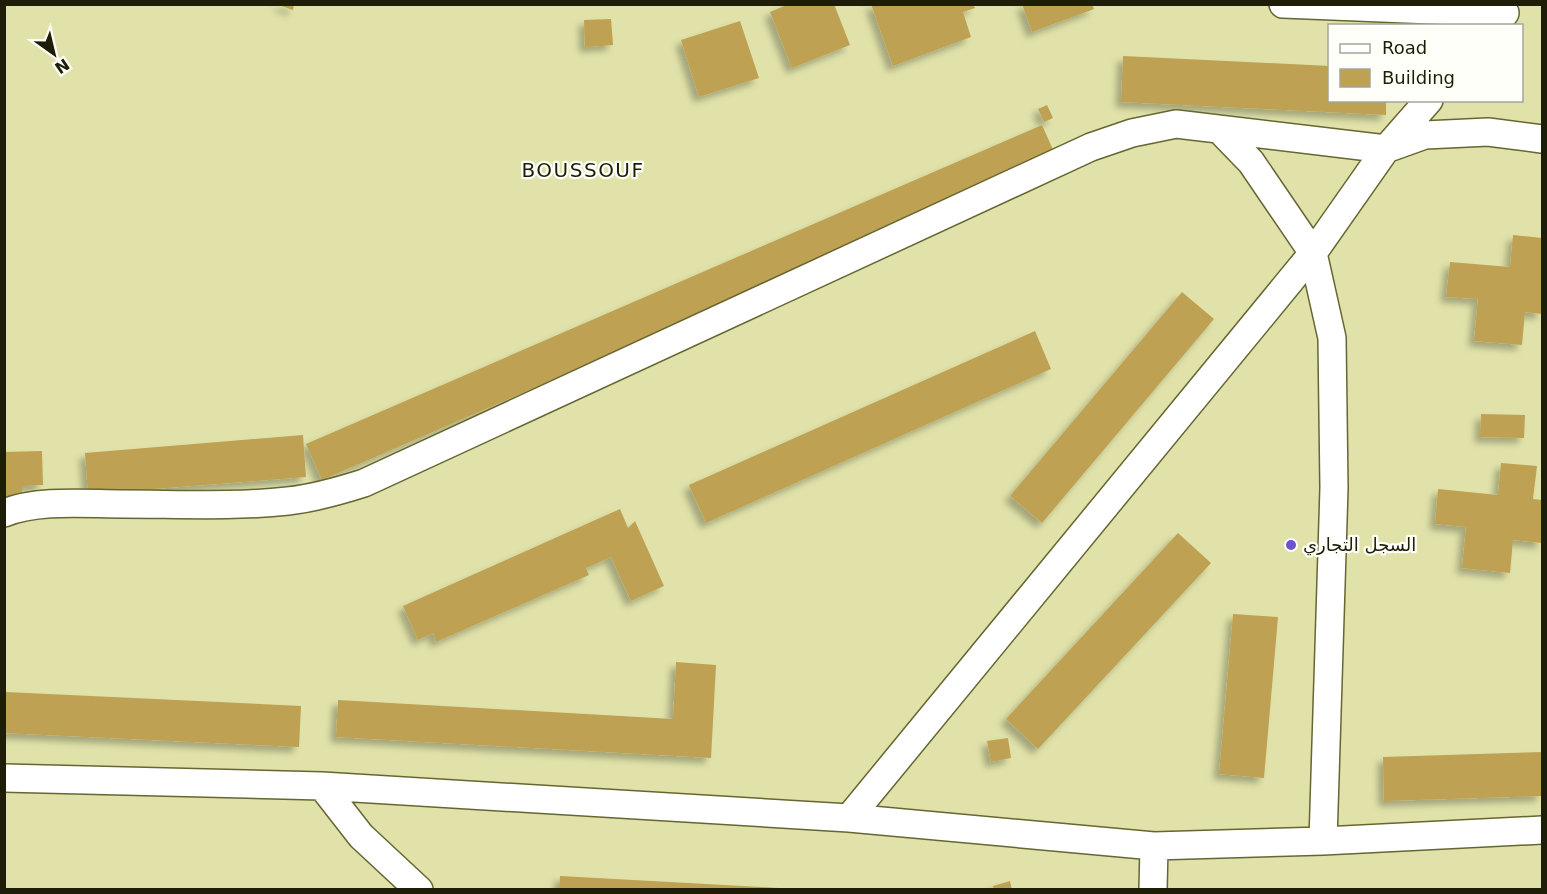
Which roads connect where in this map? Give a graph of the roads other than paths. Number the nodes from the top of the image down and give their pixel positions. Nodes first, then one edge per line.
1 (1283, 4) edge
2 (1504, 14) edge
3 (1427, 102) edge
4 (1219, 129) junction
5 (1542, 139) edge
6 (1386, 149) junction
7 (1313, 253) junction
8 (4, 513) edge
9 (4, 778) edge
10 (322, 786) junction
11 (849, 818) junction
12 (1542, 831) edge
13 (1323, 841) junction
14 (1154, 846) junction
15 (419, 890) edge
16 (1153, 890) edge

1 - 2 street
3 - 6 street
4 - 6 street
4 - 7 street
4 - 8 street
5 - 6 street
6 - 7 street
7 - 11 street
7 - 13 street
9 - 10 street
10 - 11 street
10 - 15 street
11 - 14 street
12 - 13 street
13 - 14 street
14 - 16 street

